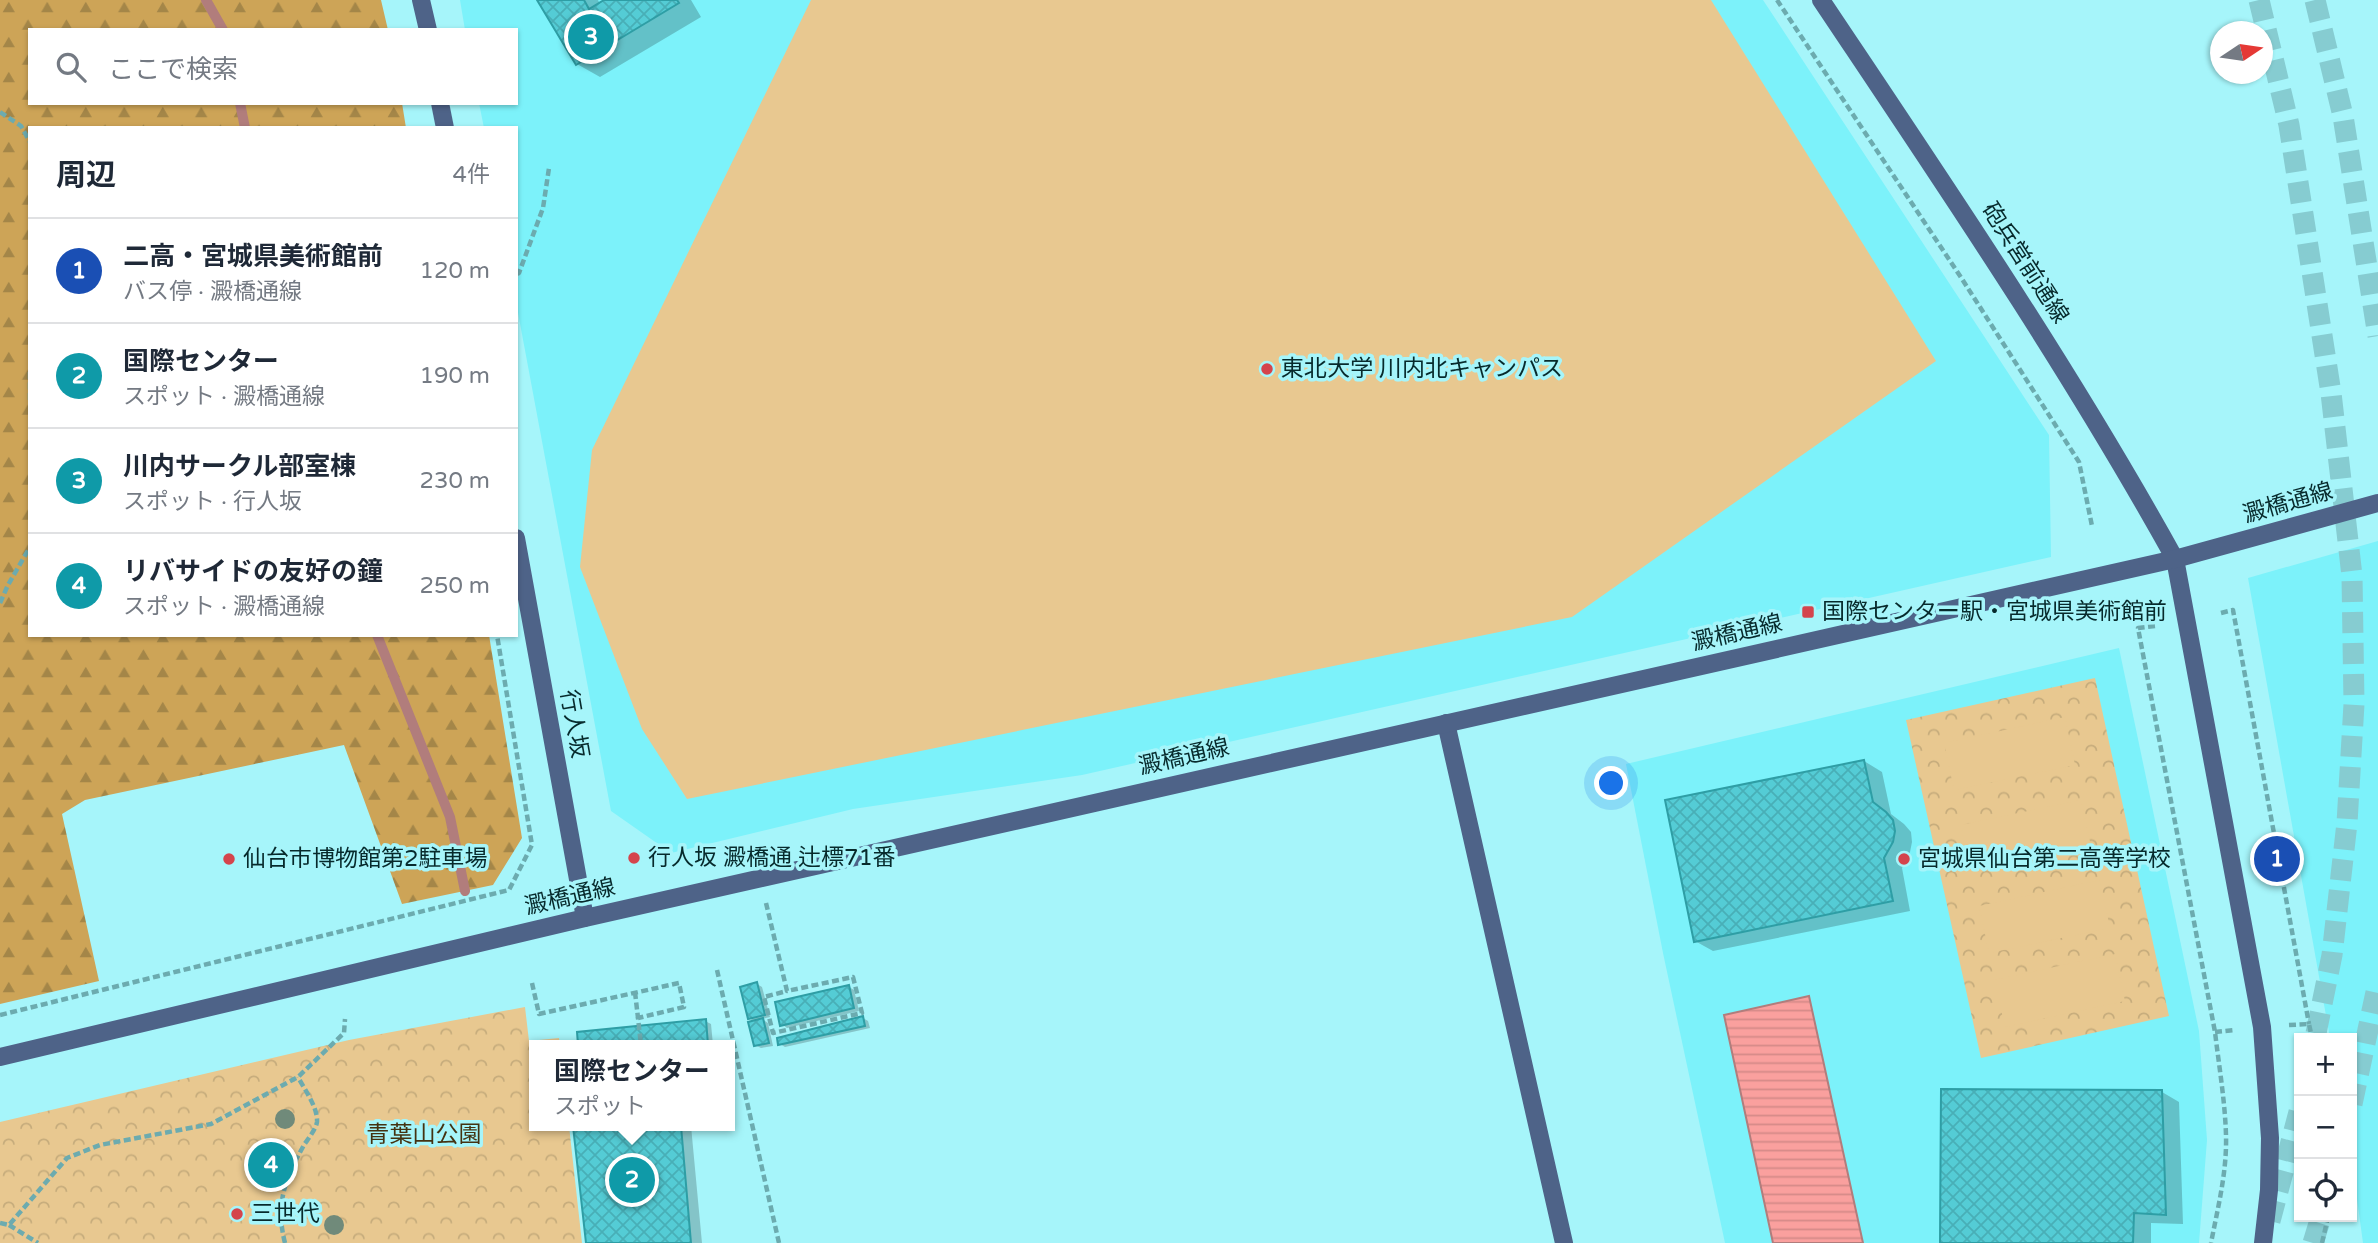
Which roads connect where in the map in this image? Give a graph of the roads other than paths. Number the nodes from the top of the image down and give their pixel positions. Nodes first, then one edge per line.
1 (421, 0) edge
2 (1821, 0) edge
3 (428, 28) edge
4 (440, 105) edge
5 (445, 126) edge
6 (2378, 503) edge
7 (518, 549) edge
8 (2175, 559) junction
9 (1447, 723) junction
10 (585, 918) junction
11 (0, 1057) edge
12 (1564, 1243) edge
13 (2263, 1243) edge

1 - 3 street
2 - 8 street, 砲兵営前通線
4 - 5 street
6 - 8 street, 澱橋通線
7 - 10 street, 行人坂
8 - 9 street, 澱橋通線
8 - 13 street, 砲兵営前通線
9 - 10 street, 澱橋通線
9 - 12 street
10 - 11 street, 澱橋通線

